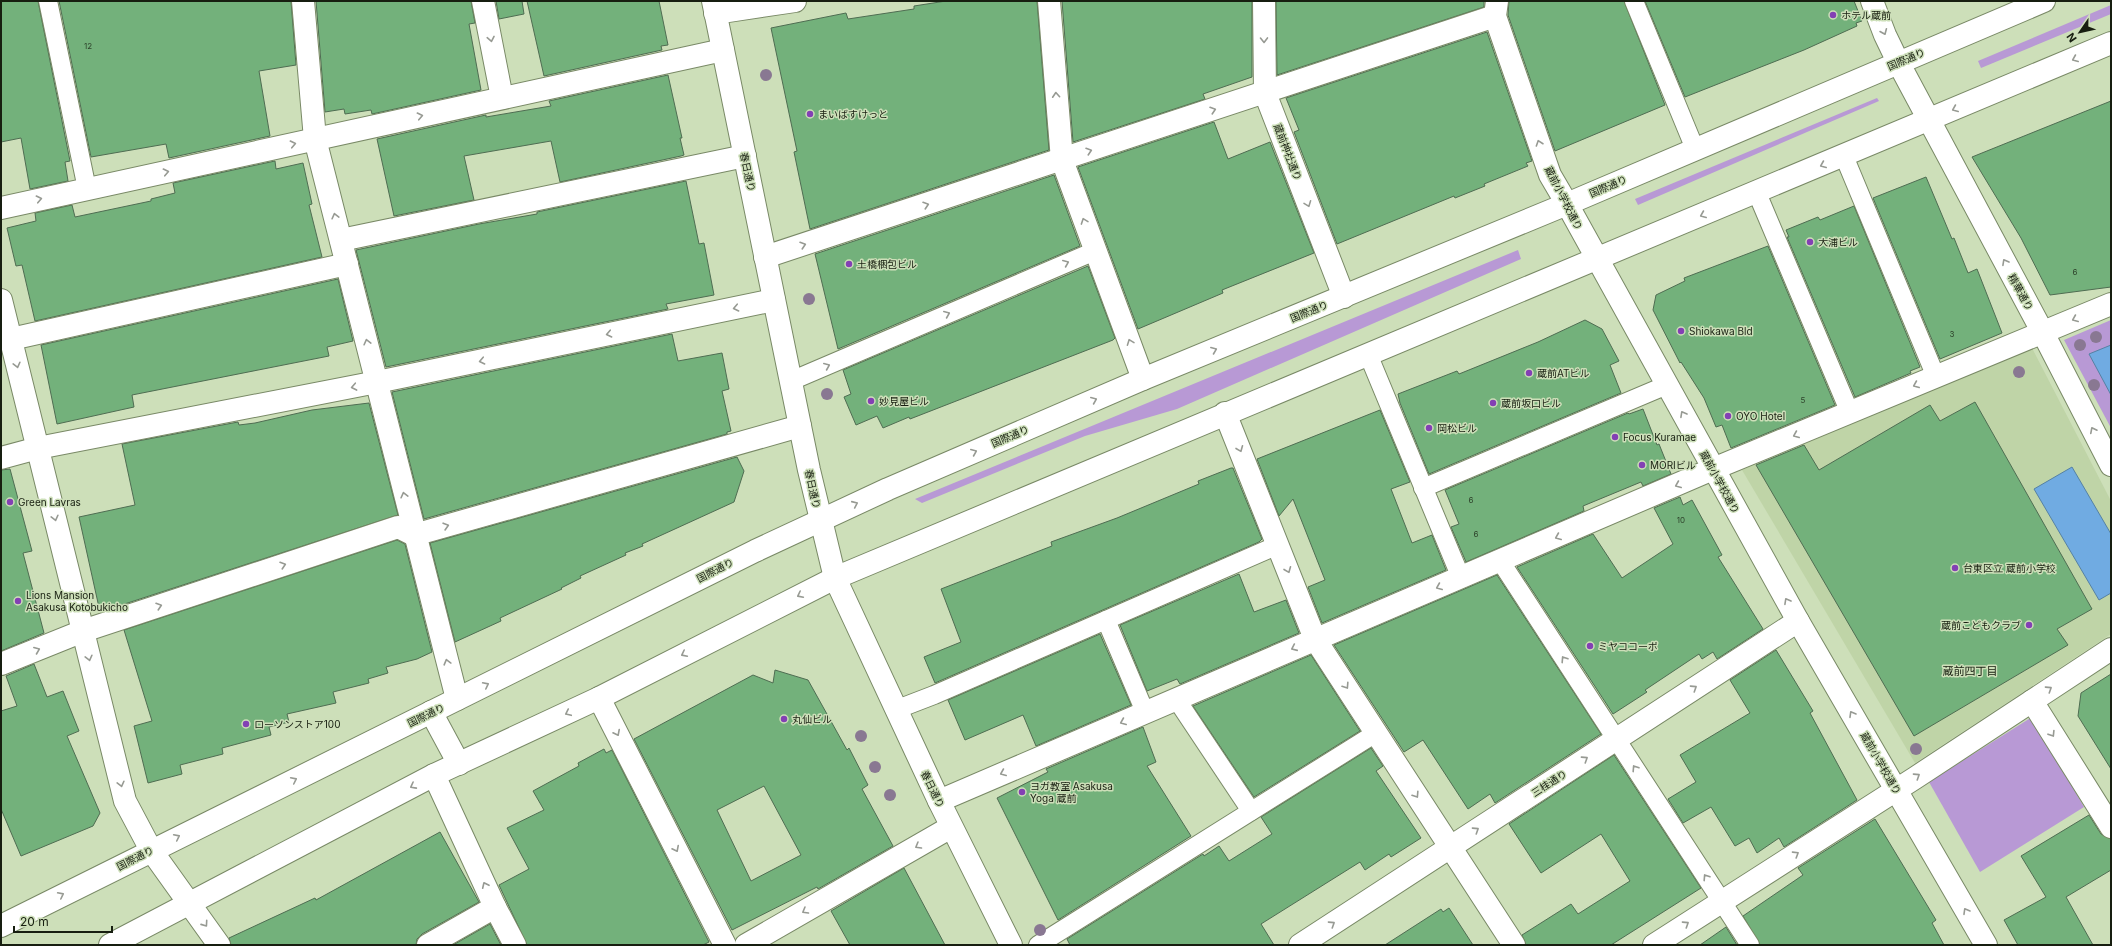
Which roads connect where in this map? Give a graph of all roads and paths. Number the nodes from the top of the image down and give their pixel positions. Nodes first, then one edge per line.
1 (48, 1) edge
2 (303, 1) edge
3 (483, 1) edge
4 (794, 1) edge
5 (1049, 1) edge
6 (1264, 1) edge
7 (1634, 1) edge
8 (1872, 1) edge
9 (2044, 1) edge
10 (714, 7) edge
11 (1496, 8) edge
12 (2111, 43) edge
13 (723, 50) junction
14 (1898, 62) junction
15 (1265, 93) junction
16 (502, 98) junction
17 (1929, 121) junction
18 (315, 139) junction
19 (1695, 149) junction
20 (745, 156) junction
21 (1844, 156) junction
22 (1062, 160) junction
23 (87, 189) junction
24 (1757, 193) junction
25 (1567, 204) junction
26 (1, 208) edge
27 (341, 240) junction
28 (1095, 251) junction
29 (765, 257) junction
30 (1597, 259) junction
31 (347, 264) junction
32 (1344, 296) junction
33 (1, 300) edge
34 (774, 300) junction
35 (2111, 304) edge
36 (2044, 333) junction
37 (11, 339) junction
38 (1368, 354) junction
39 (1936, 377) junction
40 (1143, 379) junction
41 (791, 381) junction
42 (377, 382) junction
43 (1667, 385) junction
44 (1225, 413) junction
45 (1850, 413) junction
46 (800, 426) junction
47 (38, 448) junction
48 (1, 458) edge
49 (2111, 464) edge
50 (1713, 469) junction
51 (1423, 488) junction
52 (820, 520) junction
53 (414, 535) junction
54 (1278, 545) junction
55 (1501, 562) junction
56 (835, 578) junction
57 (1460, 578) junction
58 (1106, 620) junction
59 (1798, 621) junction
60 (83, 631) junction
61 (1315, 639) junction
62 (2111, 649) edge
63 (1, 664) edge
64 (599, 698) junction
65 (457, 699) junction
66 (1177, 700) junction
67 (2032, 701) junction
68 (895, 710) junction
69 (431, 712) junction
70 (1145, 712) junction
71 (1376, 733) junction
72 (1616, 739) junction
73 (459, 764) junction
74 (434, 775) junction
75 (1896, 790) junction
76 (939, 801) junction
77 (1251, 811) junction
78 (951, 826) junction
79 (2111, 827) edge
80 (1450, 847) junction
81 (151, 850) junction
82 (1721, 901) junction
83 (191, 904) junction
84 (495, 907) junction
85 (1, 926) edge
86 (110, 945) edge
87 (219, 945) edge
88 (428, 945) edge
89 (515, 945) edge
90 (725, 945) edge
91 (746, 945) edge
92 (1011, 945) edge
93 (1038, 945) edge
94 (1300, 945) edge
95 (1514, 945) edge
96 (1654, 945) edge
97 (1750, 945) edge
98 (1986, 945) edge

1 - 23 lane
2 - 18 street
3 -> 16 street
4 - 10 street
22 -> 5 street
6 -> 15 street, 蔵前神社通り
7 - 19 lane
8 -> 14 street, 精華通り
9 - 14 street, 国際通り
10 - 13 street, 春日通り
11 - 15 street
25 -> 11 street, 蔵前小学校通り
12 -> 17 street
13 - 16 street
13 - 20 street, 春日通り
14 - 17 street, 精華通り
14 - 19 street, 国際通り
22 -> 15 street
15 -> 32 street, 蔵前神社通り
18 -> 16 street
17 - 21 street
36 -> 17 street, 精華通り
23 -> 18 street
27 -> 18 street
19 - 25 street, 国際通り
20 - 27 street
20 - 29 street, 春日通り
21 -> 24 street
21 - 39 lane
28 -> 22 street
29 -> 22 street
26 -> 23 street
24 -> 30 street
24 - 45 lane
25 - 30 street, 蔵前小学校通り
25 - 32 street, 国際通り
27 - 31 street
40 -> 28 street
41 -> 28 lane
29 - 34 street, 春日通り
30 - 38 street
30 - 43 street, 蔵前小学校通り
31 - 37 street
42 -> 31 street
40 -> 32 street, 国際通り
33 - 37 street
34 - 41 street, 春日通り
34 -> 42 street
35 -> 36 street
36 - 39 street
49 -> 36 street, 精華通り
37 -> 47 street
38 - 44 street
38 - 51 lane
39 -> 45 street
52 -> 40 street, 国際通り
41 - 46 street, 春日通り
42 -> 47 street
53 -> 42 street
50 -> 43 street, 蔵前小学校通り
43 - 51 lane
44 -> 54 street
44 - 56 street
45 -> 50 street
46 - 52 street, 春日通り
53 -> 46 street
47 - 48 street
47 -> 60 street
50 -> 55 street
59 -> 50 street, 蔵前小学校通り
51 - 57 lane
52 - 56 street, 春日通り
65 -> 52 street, 国際通り
60 -> 53 street
65 -> 53 street
54 - 58 lane
54 -> 61 street
55 - 57 street
72 -> 55 lane
56 -> 64 street
56 - 68 street, 春日通り
57 -> 61 street
58 - 68 lane
58 - 70 lane
72 -> 59 street, 三桂通り
75 -> 59 street, 蔵前小学校通り
63 -> 60 street
60 -> 81 street
61 -> 66 street
61 -> 71 street
67 -> 62 street
64 -> 73 street
64 -> 90 street
65 - 69 street, 国際通り
66 - 70 street
66 - 77 lane
75 -> 67 street
67 -> 79 street
68 - 76 street, 春日通り
69 - 73 street
81 -> 69 street, 国際通り
70 -> 76 street
71 - 77 lane
71 -> 80 street
80 -> 72 street, 三桂通り
82 -> 72 lane
73 - 74 street
74 -> 83 street
84 -> 74 street
82 -> 75 street
98 -> 75 street, 蔵前小学校通り
76 - 78 street, 春日通り
77 - 93 lane
78 -> 91 street
78 - 92 street, 春日通り
94 -> 80 street, 三桂通り
80 - 95 street
81 - 83 street
85 -> 81 street, 国際通り
96 -> 82 street
82 - 97 lane
83 - 86 street
83 -> 87 street
84 - 88 street
84 - 89 street

